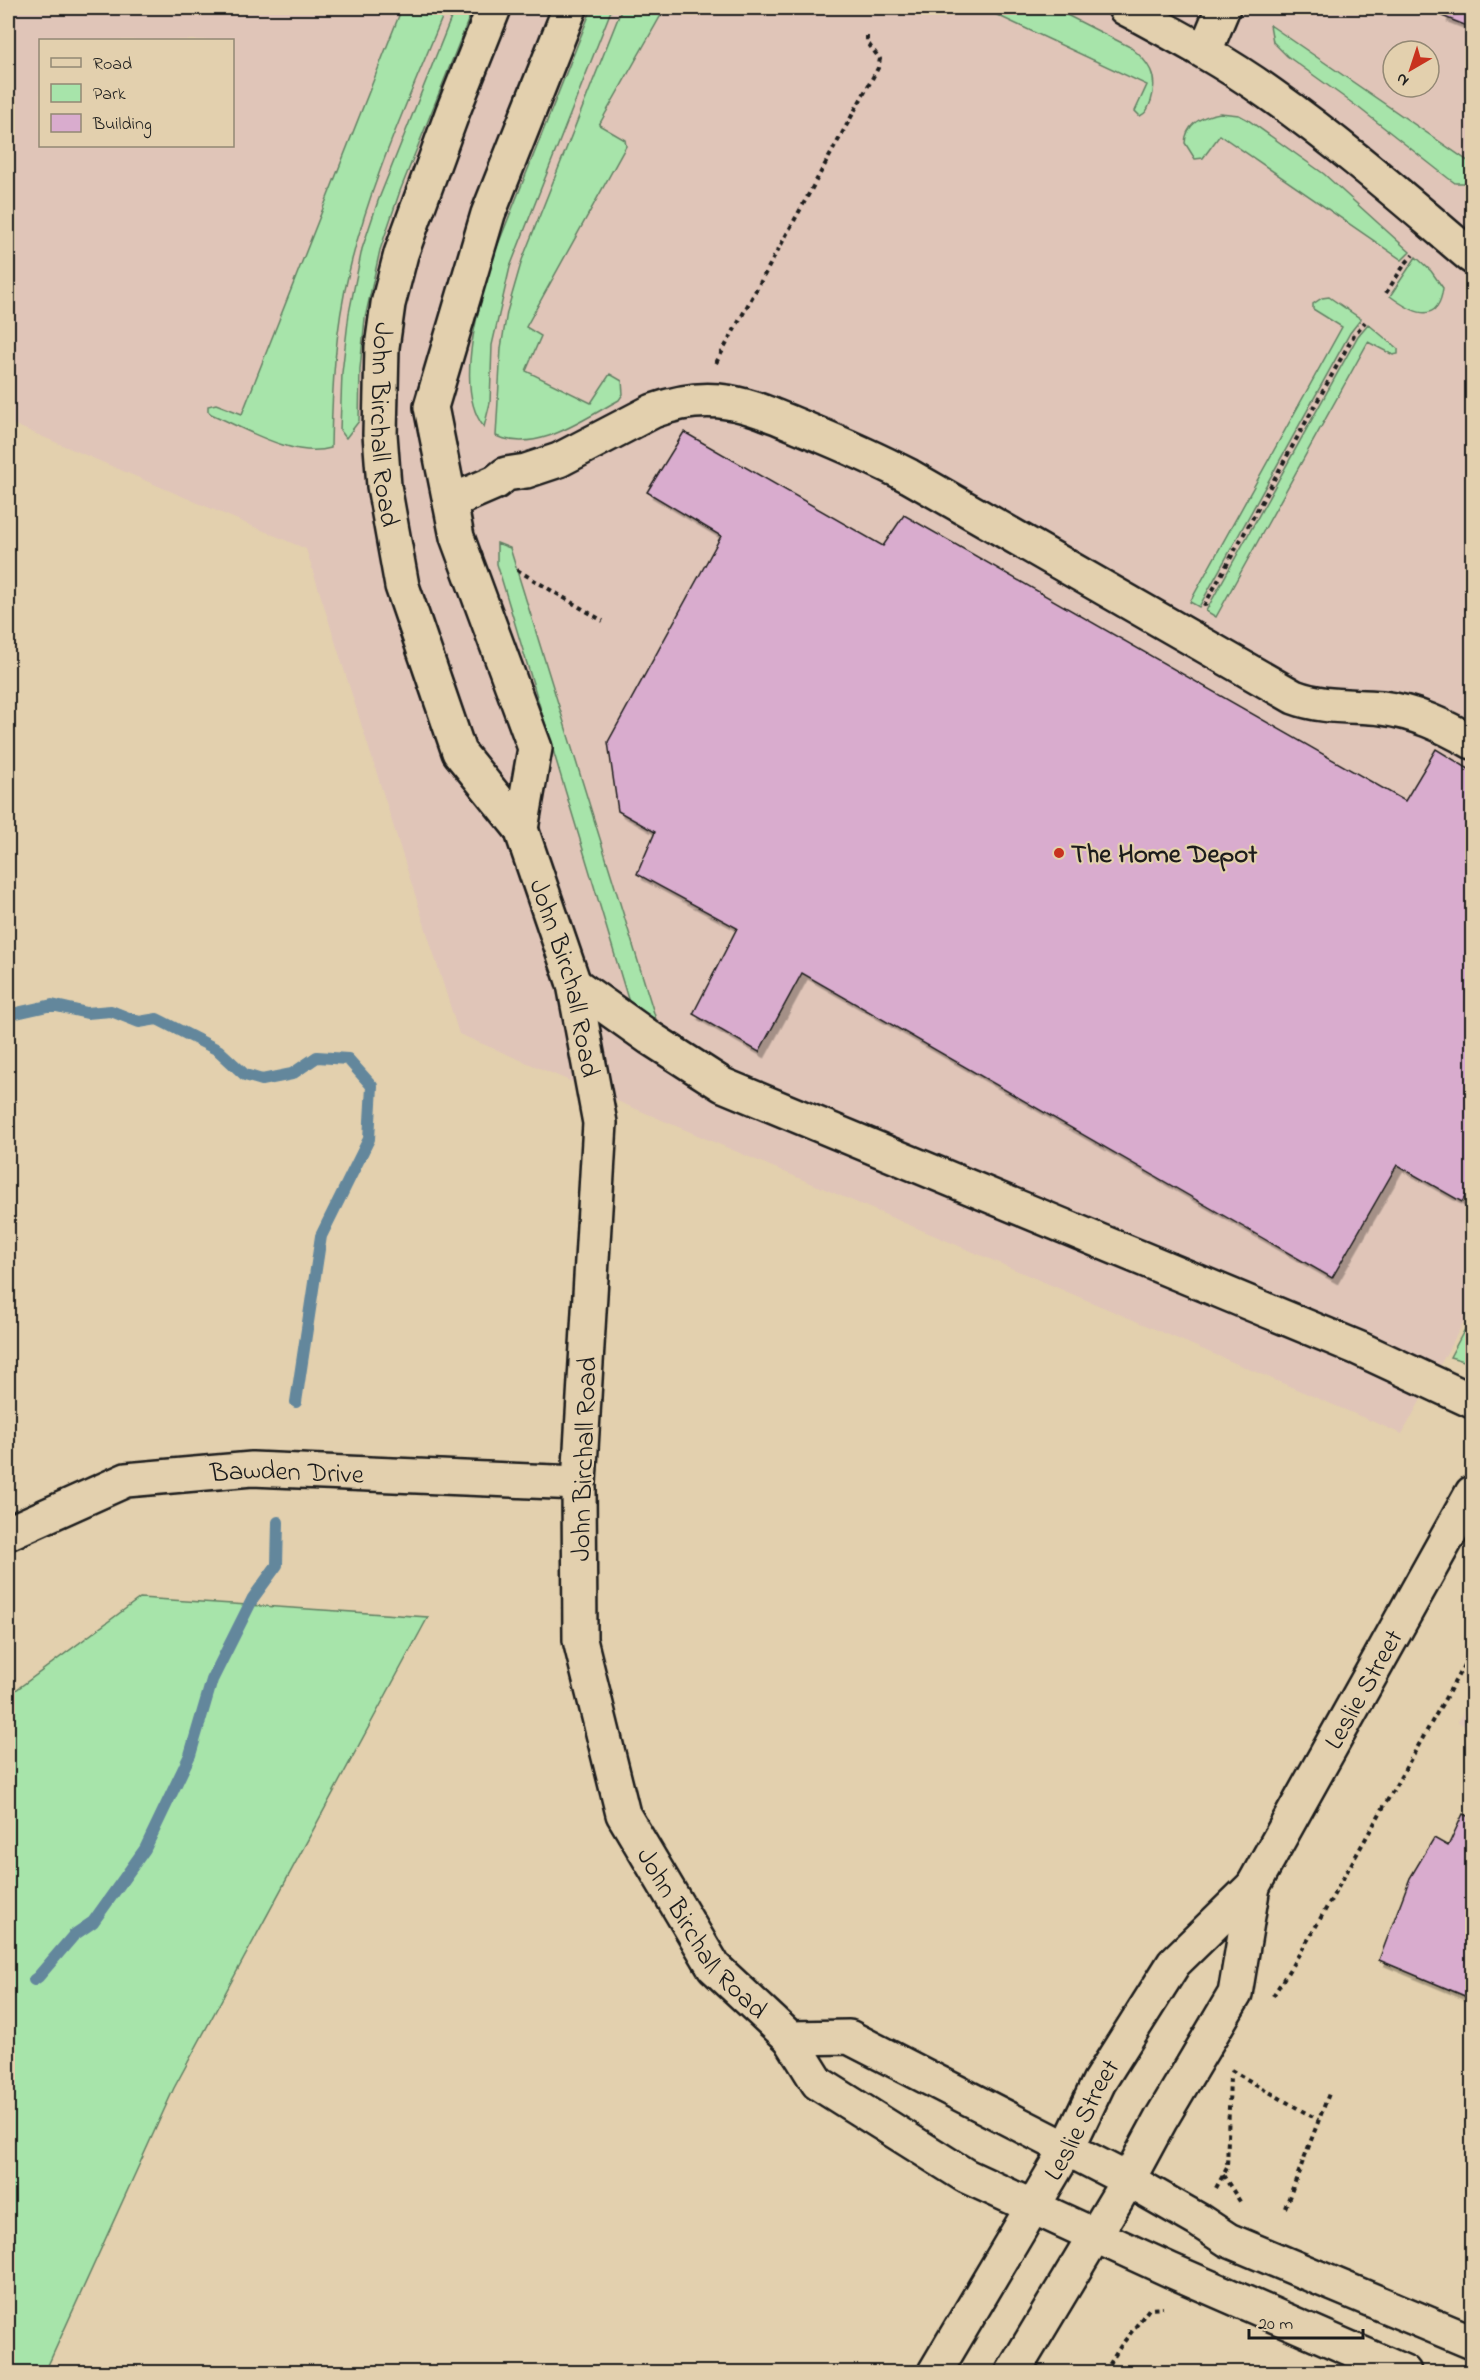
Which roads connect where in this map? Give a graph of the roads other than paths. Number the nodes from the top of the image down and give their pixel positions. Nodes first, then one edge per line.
1 (494, 8) edge
2 (570, 8) edge
3 (1125, 8) edge
4 (1223, 8) edge
5 (1205, 51) junction
6 (1473, 257) edge
7 (450, 502) junction
8 (1473, 742) edge
9 (521, 829) junction
10 (574, 984) junction
11 (1473, 1401) edge
12 (579, 1483) junction
13 (1473, 1493) edge
14 (8, 1533) edge
15 (1253, 1886) junction
16 (790, 2038) junction
17 (1067, 2149) junction
18 (1128, 2180) junction
19 (1034, 2209) junction
20 (1093, 2236) junction
21 (1473, 2342) edge
22 (935, 2373) edge
23 (1013, 2373) edge
24 (1404, 2373) edge

1 - 9 street, John Birchall Road
2 - 7 street, John Birchall Road
3 - 5 street
4 - 5 street
5 - 6 street
7 - 8 street
7 - 9 street, John Birchall Road
9 - 10 street, John Birchall Road
10 - 11 street
10 - 12 street, John Birchall Road
12 - 14 street, Bawden Drive
12 - 16 street, John Birchall Road
13 - 15 street, Leslie Street
15 - 17 street, Leslie Street
15 - 18 street, Leslie Street
16 - 17 street, John Birchall Road
16 - 19 street, John Birchall Road
17 - 18 street, John Birchall Road
17 - 19 street, Leslie Street
18 - 20 street, Leslie Street
18 - 21 street, John Birchall Road
19 - 20 street, John Birchall Road
19 - 22 street, Leslie Street
20 - 23 street, Leslie Street
20 - 24 street, John Birchall Road

